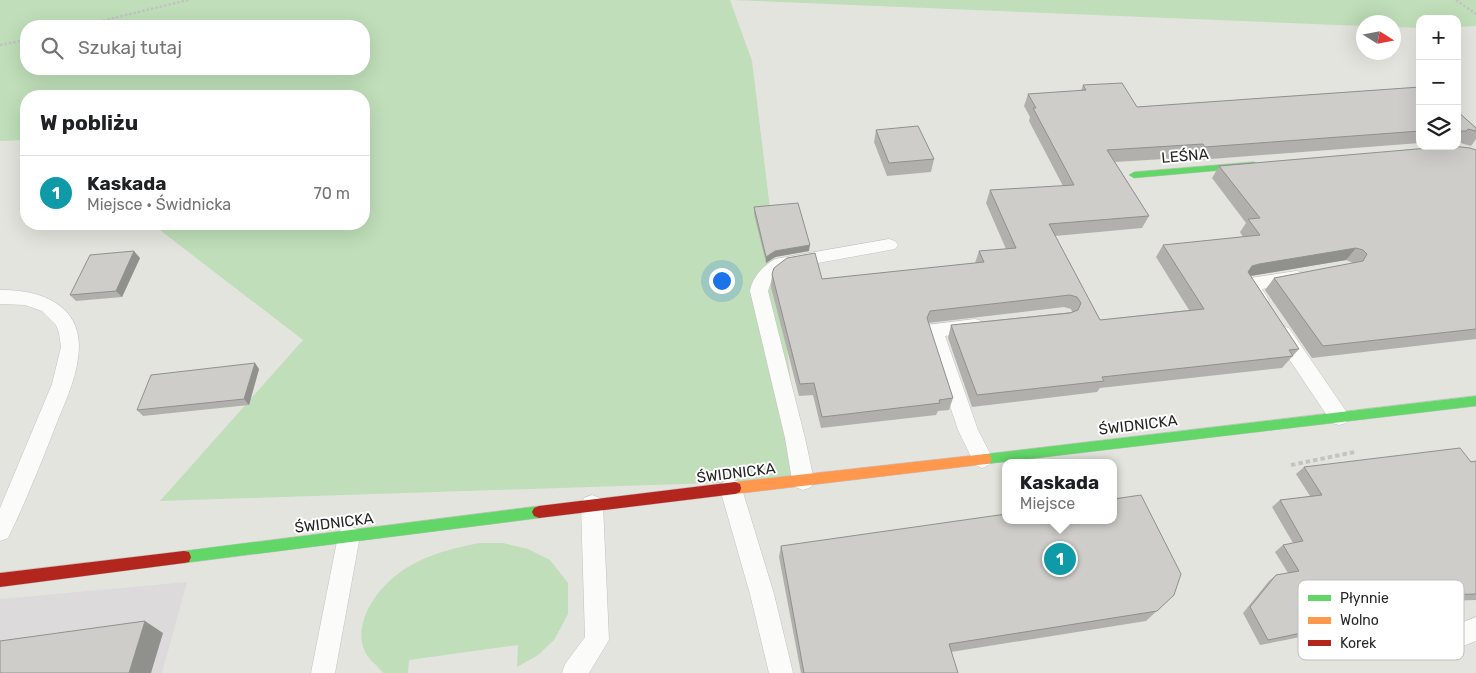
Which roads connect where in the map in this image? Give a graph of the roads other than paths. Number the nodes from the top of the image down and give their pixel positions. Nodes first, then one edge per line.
1 (1262, 164) edge
2 (1134, 175) dead end
3 (889, 245) dead end
4 (1317, 273) edge
5 (0, 297) edge
6 (990, 324) edge
7 (1476, 401) edge
8 (1339, 417) junction
9 (982, 459) junction
10 (803, 480) junction
11 (731, 488) junction
12 (592, 505) junction
13 (0, 531) edge
14 (348, 536) junction
15 (0, 580) edge
16 (1476, 629) edge
17 (1464, 634) edge
18 (323, 673) edge
19 (574, 673) edge
20 (781, 673) edge

1 - 2 street, LEŚNA
3 - 10 lane
4 - 8 lane
5 - 13 lane
6 - 9 lane
7 - 8 street, ŚWIDNICKA
8 - 9 street, ŚWIDNICKA
9 - 10 street, ŚWIDNICKA
10 - 11 street, ŚWIDNICKA
11 - 12 street, ŚWIDNICKA
11 - 20 lane
12 - 14 street, ŚWIDNICKA
12 - 19 lane
14 - 15 street, ŚWIDNICKA
14 - 18 lane
16 - 17 lane

